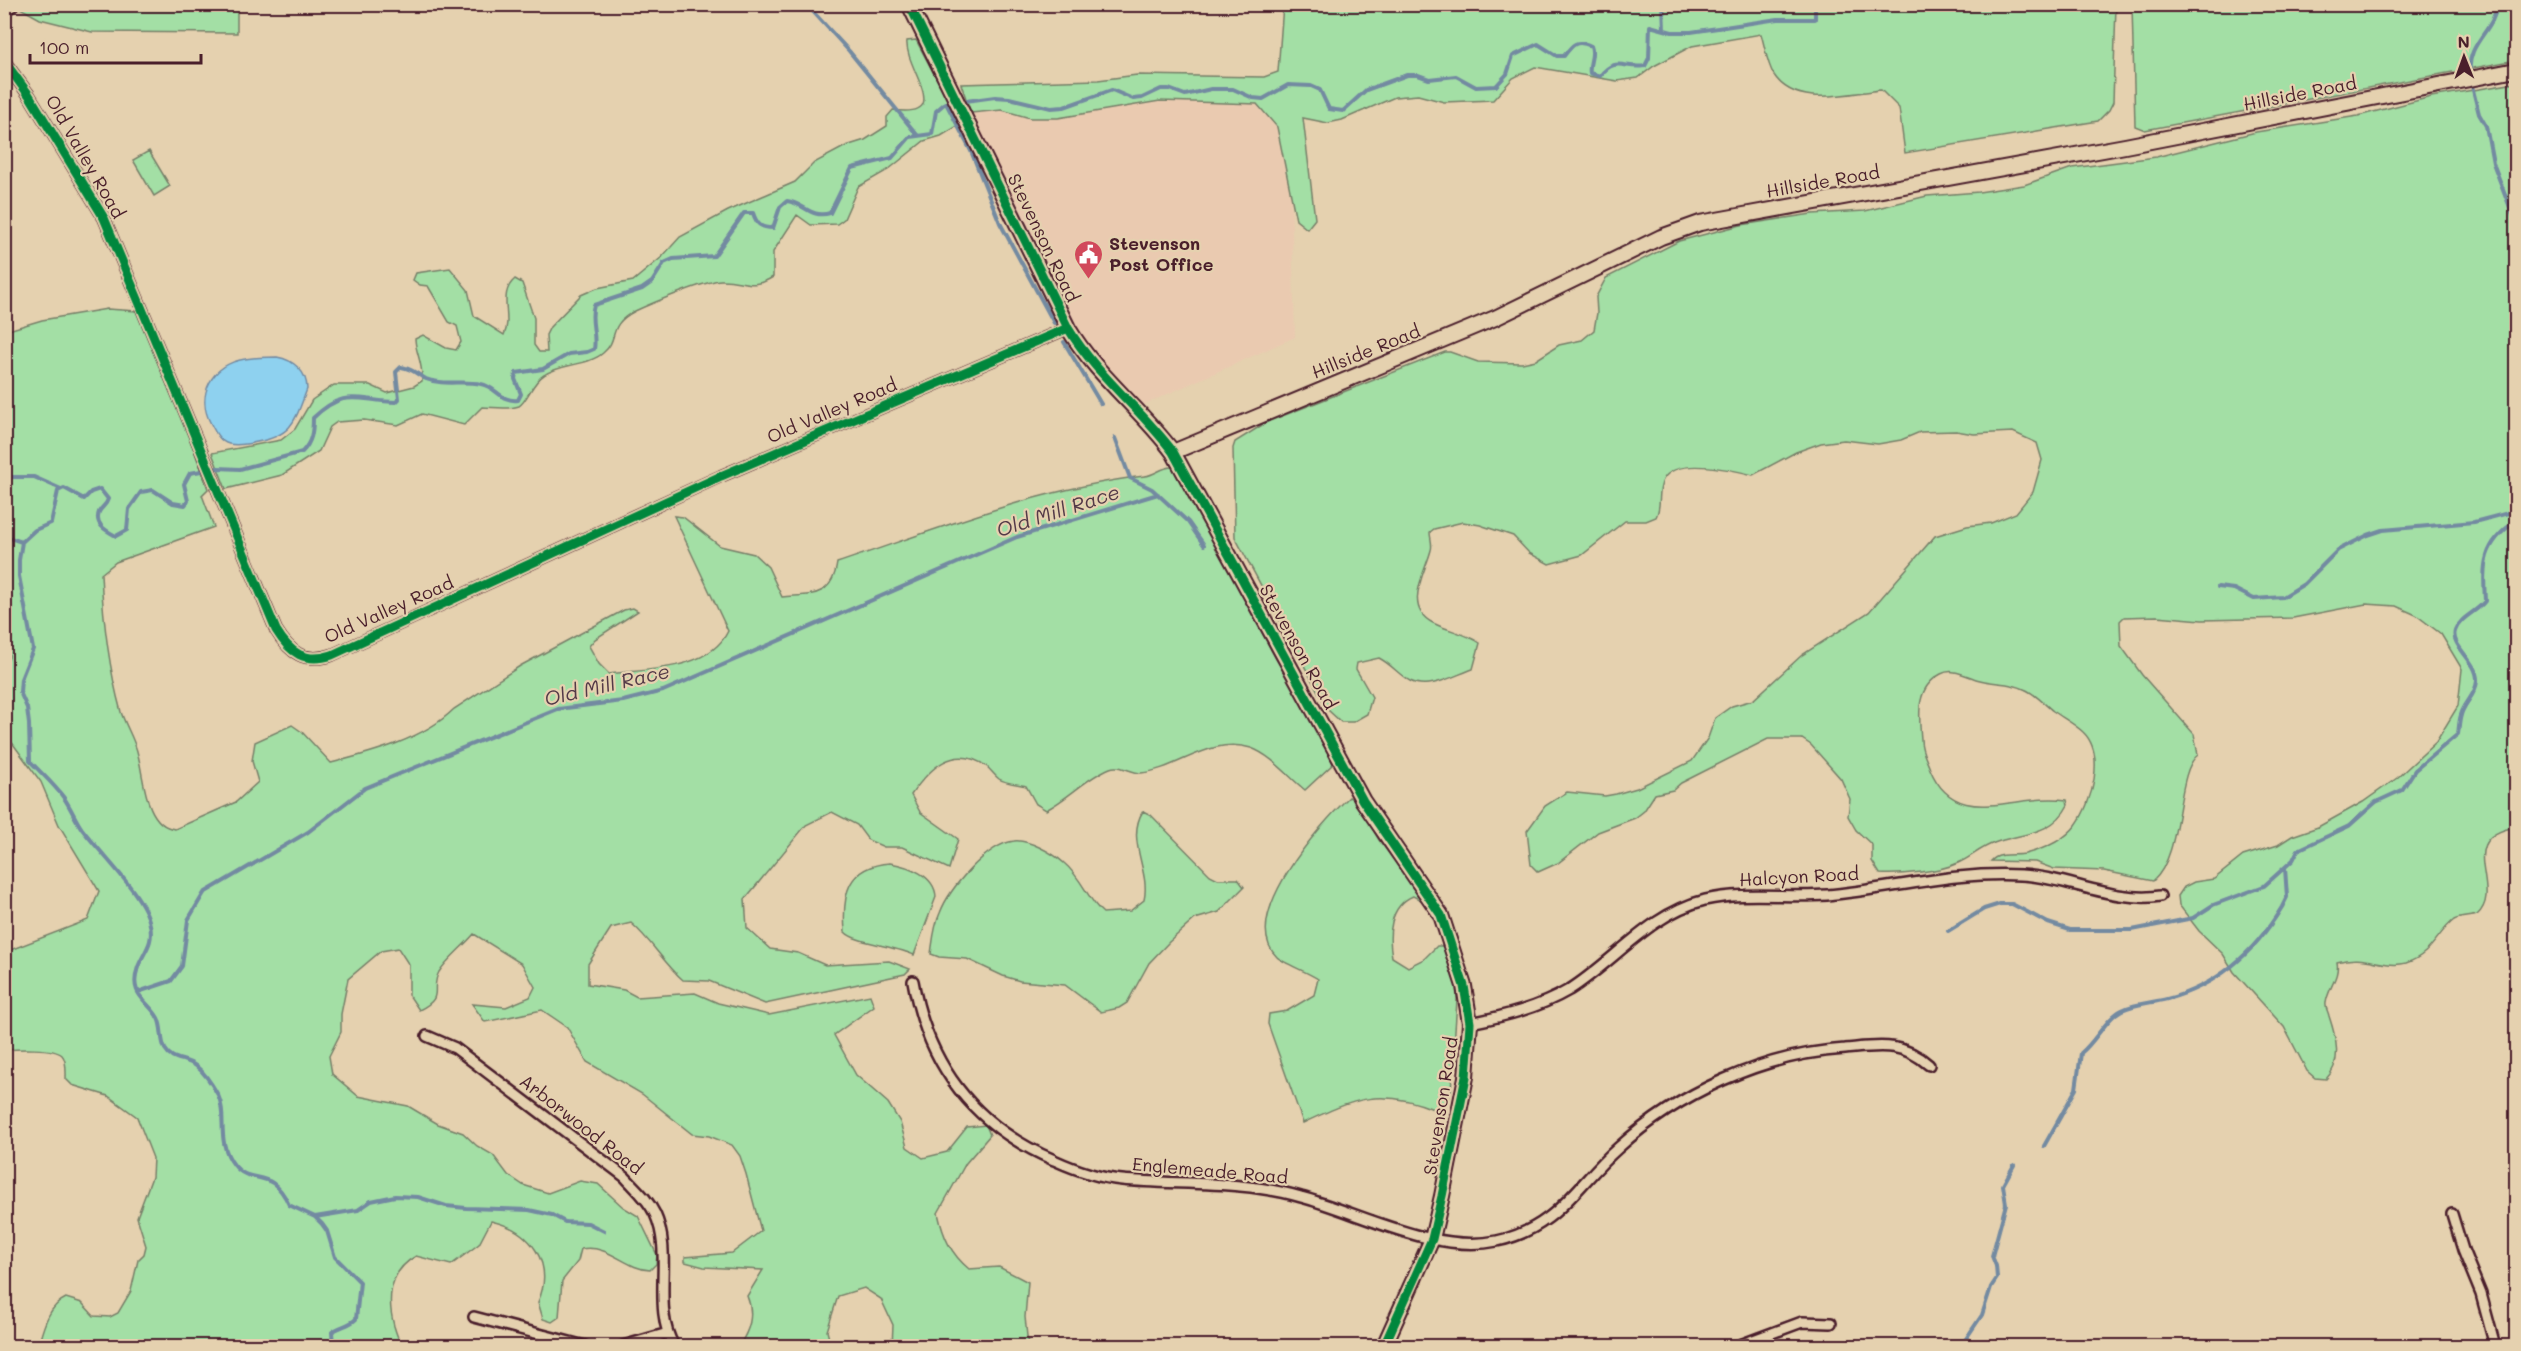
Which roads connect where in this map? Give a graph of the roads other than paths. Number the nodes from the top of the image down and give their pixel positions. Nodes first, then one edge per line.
1 (12, 4) edge
2 (909, 4) edge
3 (4, 9) edge
4 (4, 61) edge
5 (2517, 70) edge
6 (1068, 328) junction
7 (1173, 452) junction
8 (2160, 897) dead end
9 (913, 981) dead end
10 (1470, 1023) junction
11 (427, 1036) dead end
12 (1929, 1065) dead end
13 (2452, 1214) dead end
14 (1432, 1239) junction
15 (474, 1317) dead end
16 (1831, 1323) dead end
17 (668, 1333) junction
18 (585, 1347) edge
19 (623, 1347) edge
20 (674, 1347) edge
21 (1384, 1347) edge
22 (1737, 1347) edge
23 (2495, 1347) edge

1 - 3 street
2 - 6 street, Stevenson Road
4 - 6 street, Old Valley Road
5 - 7 street, Hillside Road
6 - 7 street, Stevenson Road
7 - 10 street, Stevenson Road
8 - 10 street, Halcyon Road
9 - 14 street, Englemeade Road
10 - 14 street, Stevenson Road
11 - 17 street, Arborwood Road
12 - 14 street, Englemeade Road
13 - 23 street
14 - 21 street, Stevenson Road
15 - 18 street
16 - 22 street
17 - 19 street
17 - 20 street, Arborwood Road

